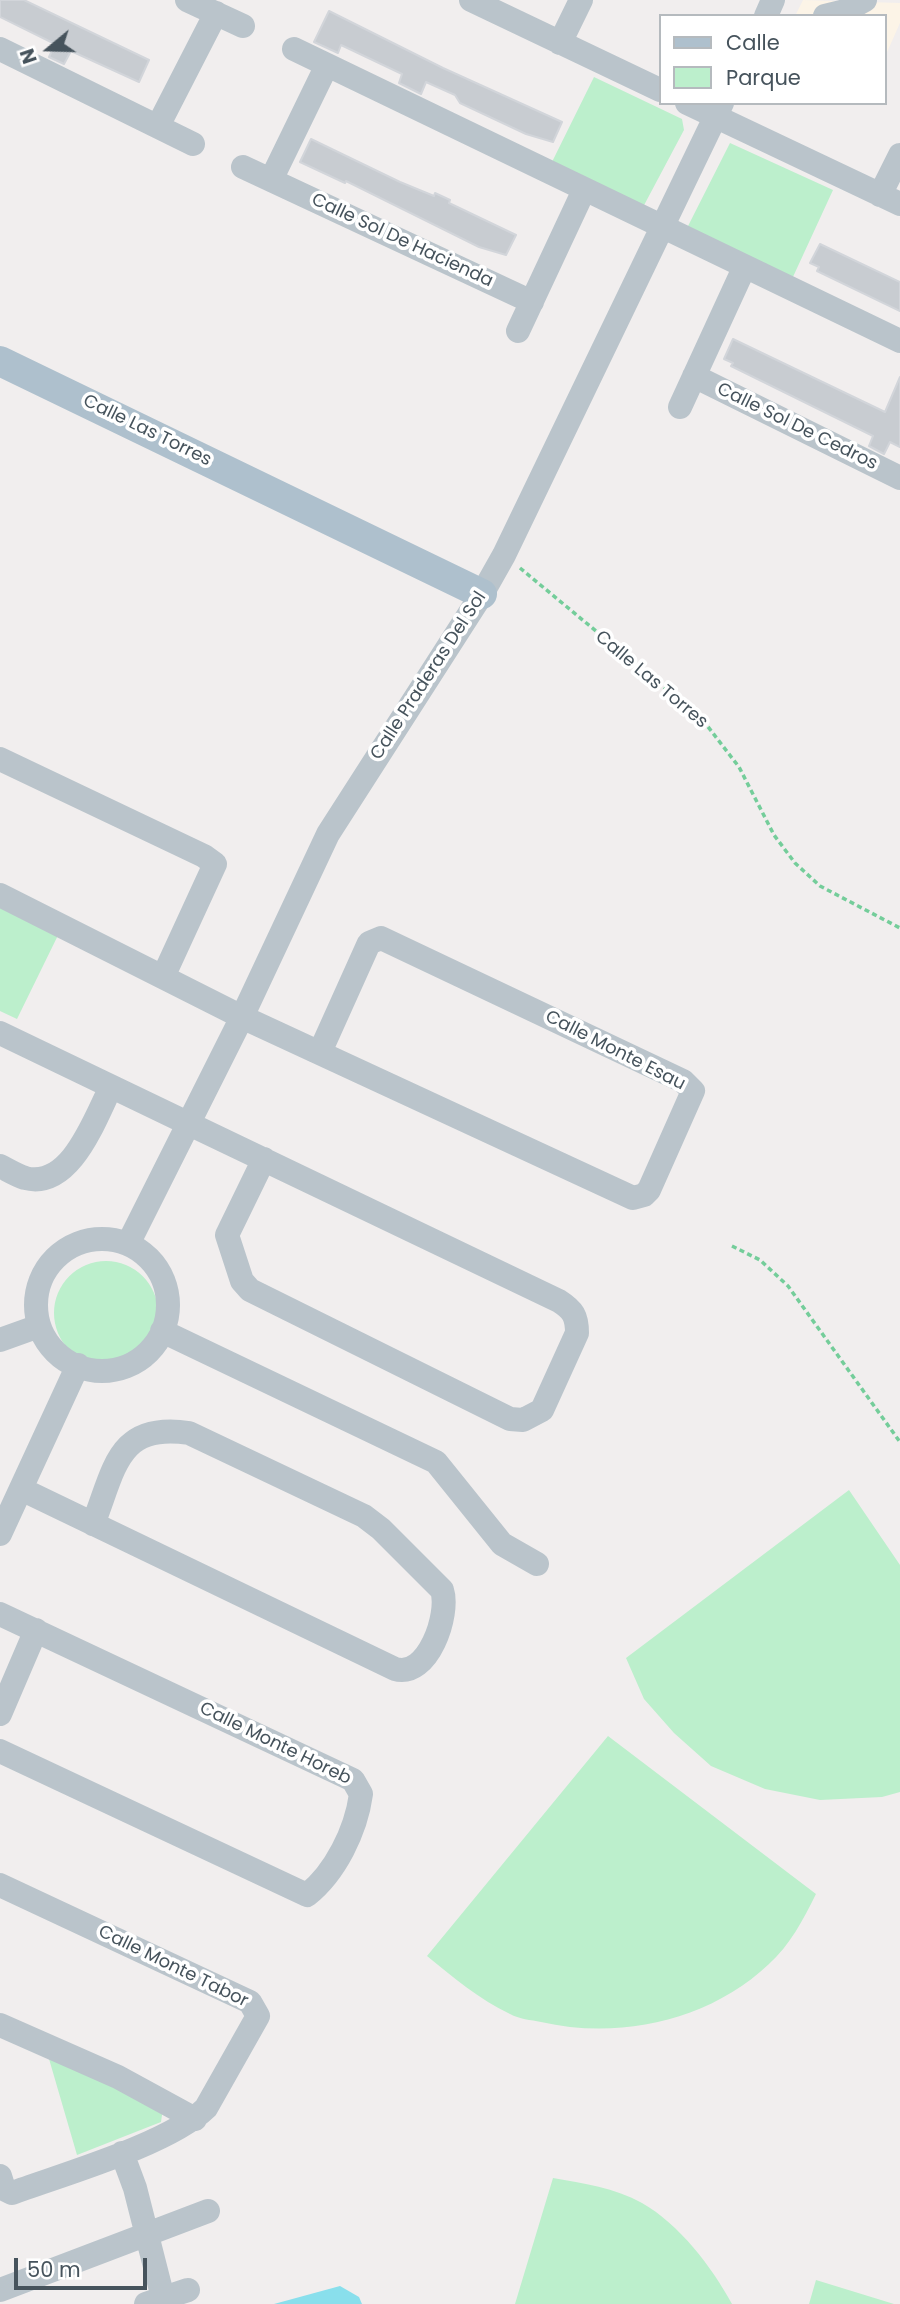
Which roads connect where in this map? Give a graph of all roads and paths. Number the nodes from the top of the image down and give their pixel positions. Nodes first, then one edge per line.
1 (187, 0) edge
2 (471, 0) edge
3 (581, 0) edge
4 (865, 0) edge
5 (216, 13) junction
6 (833, 14) edge
7 (243, 26) dead end
8 (560, 43) junction
9 (0, 49) edge
10 (294, 49) dead end
11 (327, 65) junction
12 (659, 90) edge
13 (696, 105) edge
14 (718, 110) edge
15 (158, 127) junction
16 (193, 144) dead end
17 (900, 155) edge
18 (243, 167) dead end
19 (271, 180) junction
20 (584, 190) junction
21 (890, 200) edge
22 (662, 228) junction
23 (744, 268) junction
24 (532, 302) junction
25 (518, 331) dead end
26 (900, 341) edge
27 (0, 360) edge
28 (694, 376) junction
29 (680, 407) dead end
30 (900, 478) edge
31 (504, 555) junction
32 (482, 594) junction
33 (0, 759) edge
34 (0, 895) edge
35 (900, 928) edge
36 (163, 977) junction
37 (242, 1017) junction
38 (0, 1033) edge
39 (320, 1052) junction
40 (111, 1087) junction
41 (189, 1123) junction
42 (264, 1159) junction
43 (0, 1166) edge
44 (128, 1244) junction
45 (732, 1246) dead end
46 (39, 1326) junction
47 (162, 1331) junction
48 (0, 1340) edge
49 (78, 1366) junction
50 (900, 1442) edge
51 (21, 1489) junction
52 (93, 1524) junction
53 (0, 1534) edge
54 (537, 1564) dead end
55 (0, 1614) edge
56 (36, 1630) junction
57 (0, 1714) edge
58 (0, 1751) edge
59 (0, 1885) edge
60 (0, 2025) edge
61 (195, 2119) junction
62 (122, 2153) junction
63 (0, 2176) edge
64 (208, 2211) dead end
65 (147, 2235) junction
66 (0, 2290) edge
67 (188, 2290) dead end
68 (155, 2301) edge

1 - 5 street
2 - 8 street
3 - 8 street
4 - 6 street
5 - 7 street
5 - 15 street
8 - 12 street
9 - 15 street
10 - 11 street
11 - 19 street
11 - 20 street
13 - 14 street
14 - 21 street
14 - 22 street, Calle Praderas Del Sol
15 - 16 street
17 - 21 street
18 - 19 street, Calle Sol De Hacienda
19 - 24 street, Calle Sol De Hacienda
20 - 22 street
20 - 24 street
22 - 23 street
22 - 31 street, Calle Praderas Del Sol
23 - 26 street
23 - 28 street
24 - 25 street
27 - 32 main road, Calle Las Torres
28 - 29 street
28 - 30 street, Calle Sol De Cedros
31 - 32 street, Calle Praderas Del Sol
31 - 35 path, Calle Las Torres
32 - 37 street, Calle Praderas Del Sol
33 - 36 street
34 - 36 street, Calle Monte Esau
36 - 37 street, Calle Monte Esau
37 - 39 street, Calle Monte Esau
37 - 41 street, Calle Praderas Del Sol
38 - 40 street
39 - 39 street, Calle Monte Esau
40 - 41 street
40 - 43 street
41 - 42 street
41 - 44 street, Calle Praderas Del Sol
42 - 42 street
44 - 46 street
44 - 47 street
45 - 50 path
46 - 48 street
46 - 49 street
47 - 49 street
47 - 54 street
49 - 51 street
51 - 52 street
51 - 53 street
52 - 52 street
55 - 56 street, Calle Monte Horeb
56 - 57 street
56 - 58 street, Calle Monte Horeb
59 - 61 street, Calle Monte Tabor
60 - 61 street
61 - 62 street, Calle Monte Tabor
62 - 63 street, Calle Monte Tabor
62 - 65 street
64 - 65 street
65 - 66 street
65 - 68 street
67 - 68 street

